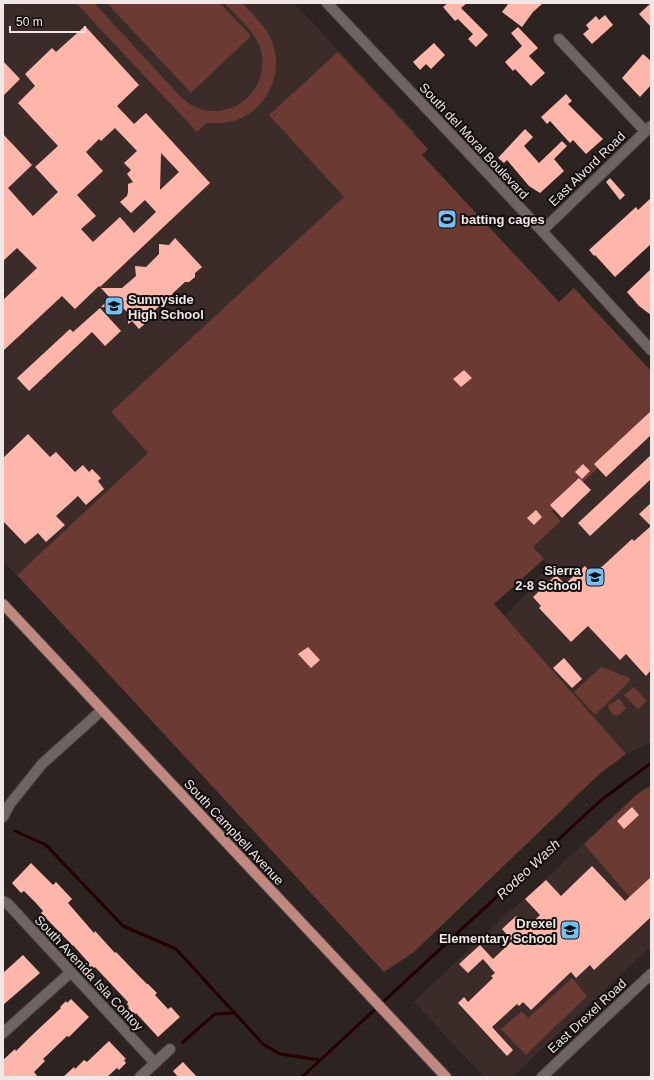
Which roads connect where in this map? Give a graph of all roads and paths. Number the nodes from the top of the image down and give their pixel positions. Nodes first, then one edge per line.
1 (332, 5) edge
2 (559, 39) dead end
3 (648, 128) edge
4 (542, 231) junction
5 (651, 350) edge
6 (3, 604) edge
7 (102, 710) junction
8 (3, 817) edge
9 (3, 901) edge
10 (71, 972) junction
11 (651, 974) edge
12 (3, 1034) edge
13 (170, 1049) dead end
14 (155, 1063) junction
15 (140, 1077) edge
16 (446, 1077) edge
17 (542, 1077) edge

1 - 4 street, South del Moral Boulevard
2 - 3 street
3 - 4 street, East Alvord Road
4 - 5 street, South del Moral Boulevard
6 - 7 main road, South Campbell Avenue
7 - 8 street
7 - 16 main road, South Campbell Avenue
9 - 10 street, South Avenida Isla Contoy
10 - 12 street
10 - 14 street, South Avenida Isla Contoy
11 - 17 street, East Drexel Road
13 - 14 street
14 - 15 street

